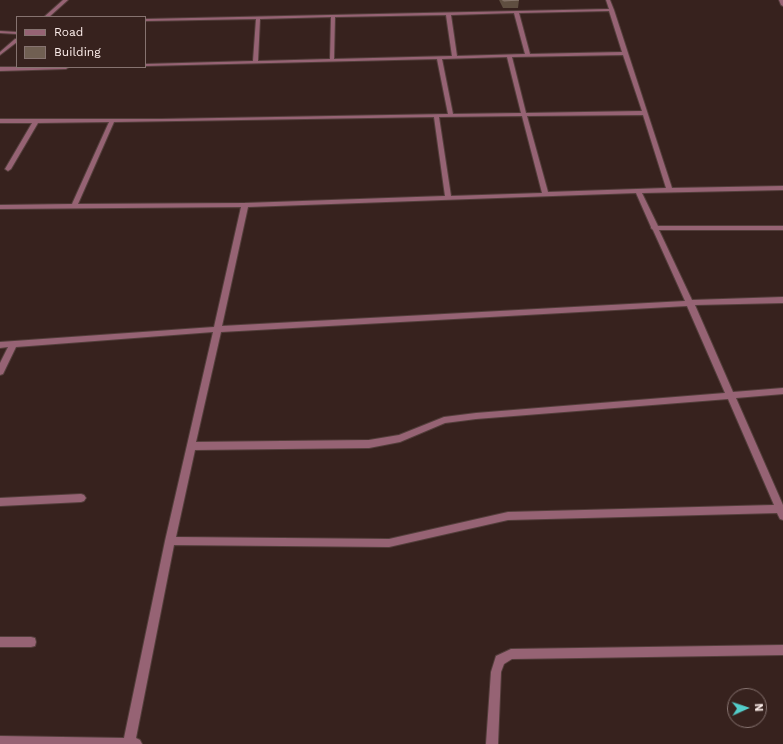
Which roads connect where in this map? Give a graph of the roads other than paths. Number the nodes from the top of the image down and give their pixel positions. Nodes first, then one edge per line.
1 (66, 0) edge
2 (608, 0) edge
3 (612, 10) junction
4 (516, 12) junction
5 (448, 13) junction
6 (47, 16) edge
7 (333, 16) junction
8 (258, 18) junction
9 (146, 20) edge
10 (0, 32) edge
11 (16, 34) edge
12 (16, 41) edge
13 (626, 53) junction
14 (0, 54) edge
15 (528, 55) junction
16 (509, 56) junction
17 (439, 57) junction
18 (454, 57) junction
19 (332, 60) junction
20 (255, 62) junction
21 (146, 65) edge
22 (33, 68) edge
23 (0, 69) edge
24 (524, 113) junction
25 (645, 113) junction
26 (450, 115) junction
27 (436, 116) junction
28 (0, 121) edge
29 (36, 121) junction
30 (112, 121) junction
31 (8, 168) dead end
32 (783, 188) edge
33 (670, 190) junction
34 (638, 191) junction
35 (545, 194) junction
36 (448, 197) junction
37 (245, 205) junction
38 (0, 207) edge
39 (74, 207) junction
40 (654, 228) junction
41 (783, 228) edge
42 (783, 300) edge
43 (690, 303) junction
44 (217, 329) junction
45 (13, 344) junction
46 (0, 345) edge
47 (0, 372) edge
48 (783, 391) edge
49 (730, 395) junction
50 (192, 446) junction
51 (81, 498) dead end
52 (0, 502) edge
53 (782, 511) edge
54 (170, 541) junction
55 (0, 642) edge
56 (31, 642) dead end
57 (783, 650) edge
58 (0, 742) edge
59 (129, 744) edge
60 (136, 744) edge
61 (492, 744) edge

1 - 6 street
2 - 3 street
3 - 4 street
3 - 13 street
4 - 5 street
4 - 15 street
5 - 7 street
5 - 18 street
7 - 8 street
7 - 19 street
8 - 9 street
8 - 20 street
10 - 11 street
12 - 14 street
13 - 15 street
13 - 25 street
15 - 16 street
16 - 18 street
16 - 24 street
17 - 18 street
17 - 19 street
17 - 26 street
19 - 20 street
20 - 21 street
22 - 23 street
24 - 25 street
24 - 26 street
24 - 35 street
25 - 33 street
26 - 27 street
27 - 30 street
27 - 36 street
28 - 29 street
29 - 30 street
29 - 31 street
30 - 39 street
32 - 33 street
33 - 34 street
34 - 35 street
34 - 40 street
35 - 36 street
36 - 37 street
37 - 39 street
37 - 44 street
38 - 39 street
40 - 41 street
40 - 43 street
42 - 43 street
43 - 44 street
43 - 49 street
44 - 45 street
44 - 50 street
45 - 46 street
45 - 47 street
48 - 49 street
49 - 50 street
49 - 53 street
50 - 54 street
51 - 52 street
53 - 54 street
54 - 59 street
55 - 56 street
57 - 61 street
58 - 59 street
59 - 60 street

